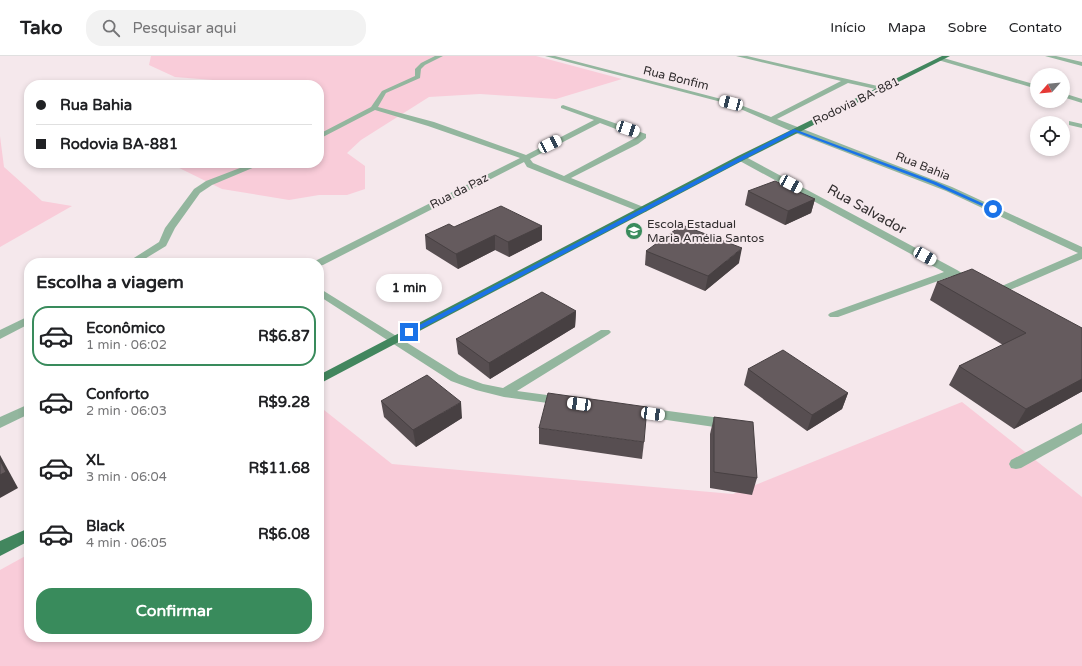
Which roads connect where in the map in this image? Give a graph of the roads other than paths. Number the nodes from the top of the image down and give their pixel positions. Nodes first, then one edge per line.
1 (440, 56) edge
2 (548, 56) edge
3 (739, 56) edge
4 (1048, 56) edge
5 (943, 58) edge
6 (1082, 64) edge
7 (846, 81) junction
8 (1030, 86) edge
9 (880, 88) junction
10 (1070, 97) edge
11 (1082, 100) edge
12 (563, 107) dead end
13 (374, 108) junction
14 (772, 119) junction
15 (600, 120) junction
16 (1072, 123) dead end
17 (1082, 126) edge
18 (796, 130) junction
19 (324, 133) edge
20 (525, 157) junction
21 (741, 158) junction
22 (247, 168) edge
23 (564, 179) junction
24 (643, 210) junction
25 (1082, 251) edge
26 (1082, 255) edge
27 (139, 258) edge
28 (324, 260) edge
29 (953, 272) junction
30 (986, 290) junction
31 (324, 294) edge
32 (1006, 302) edge
33 (834, 315) dead end
34 (24, 322) edge
35 (606, 332) dead end
36 (0, 335) edge
37 (395, 340) junction
38 (324, 377) edge
39 (504, 393) junction
40 (573, 403) edge
41 (620, 409) edge
42 (24, 411) edge
43 (0, 423) edge
44 (742, 426) edge
45 (1082, 428) edge
46 (1016, 464) dead end
47 (24, 537) edge
48 (0, 549) edge

1 - 13 street
2 - 14 street, Rua Bonfim
3 - 7 street
4 - 6 street
5 - 8 street
5 - 9 main road, Rodovia BA-881
7 - 9 street
7 - 14 street
9 - 18 main road, Rodovia BA-881
10 - 11 street
12 - 15 street
13 - 19 street
13 - 20 street
14 - 18 street, Rua Bonfim
15 - 20 street, Rua da Paz
15 - 23 street
16 - 17 street
18 - 21 main road, Rodovia BA-881
18 - 25 street, Rua Bahia
20 - 23 street
20 - 28 street, Rua da Paz
21 - 24 main road, Rodovia BA-881
21 - 29 street, Rua Salvador
22 - 27 street
23 - 24 street
24 - 37 main road, Rodovia BA-881
26 - 30 street
29 - 30 street, Rua Salvador
29 - 33 street
30 - 32 street, Rua Salvador
31 - 37 street
34 - 36 street
35 - 39 street
37 - 38 main road, Rodovia BA-881
37 - 39 street
39 - 40 street
41 - 44 street
42 - 43 street
45 - 46 street
47 - 48 main road

